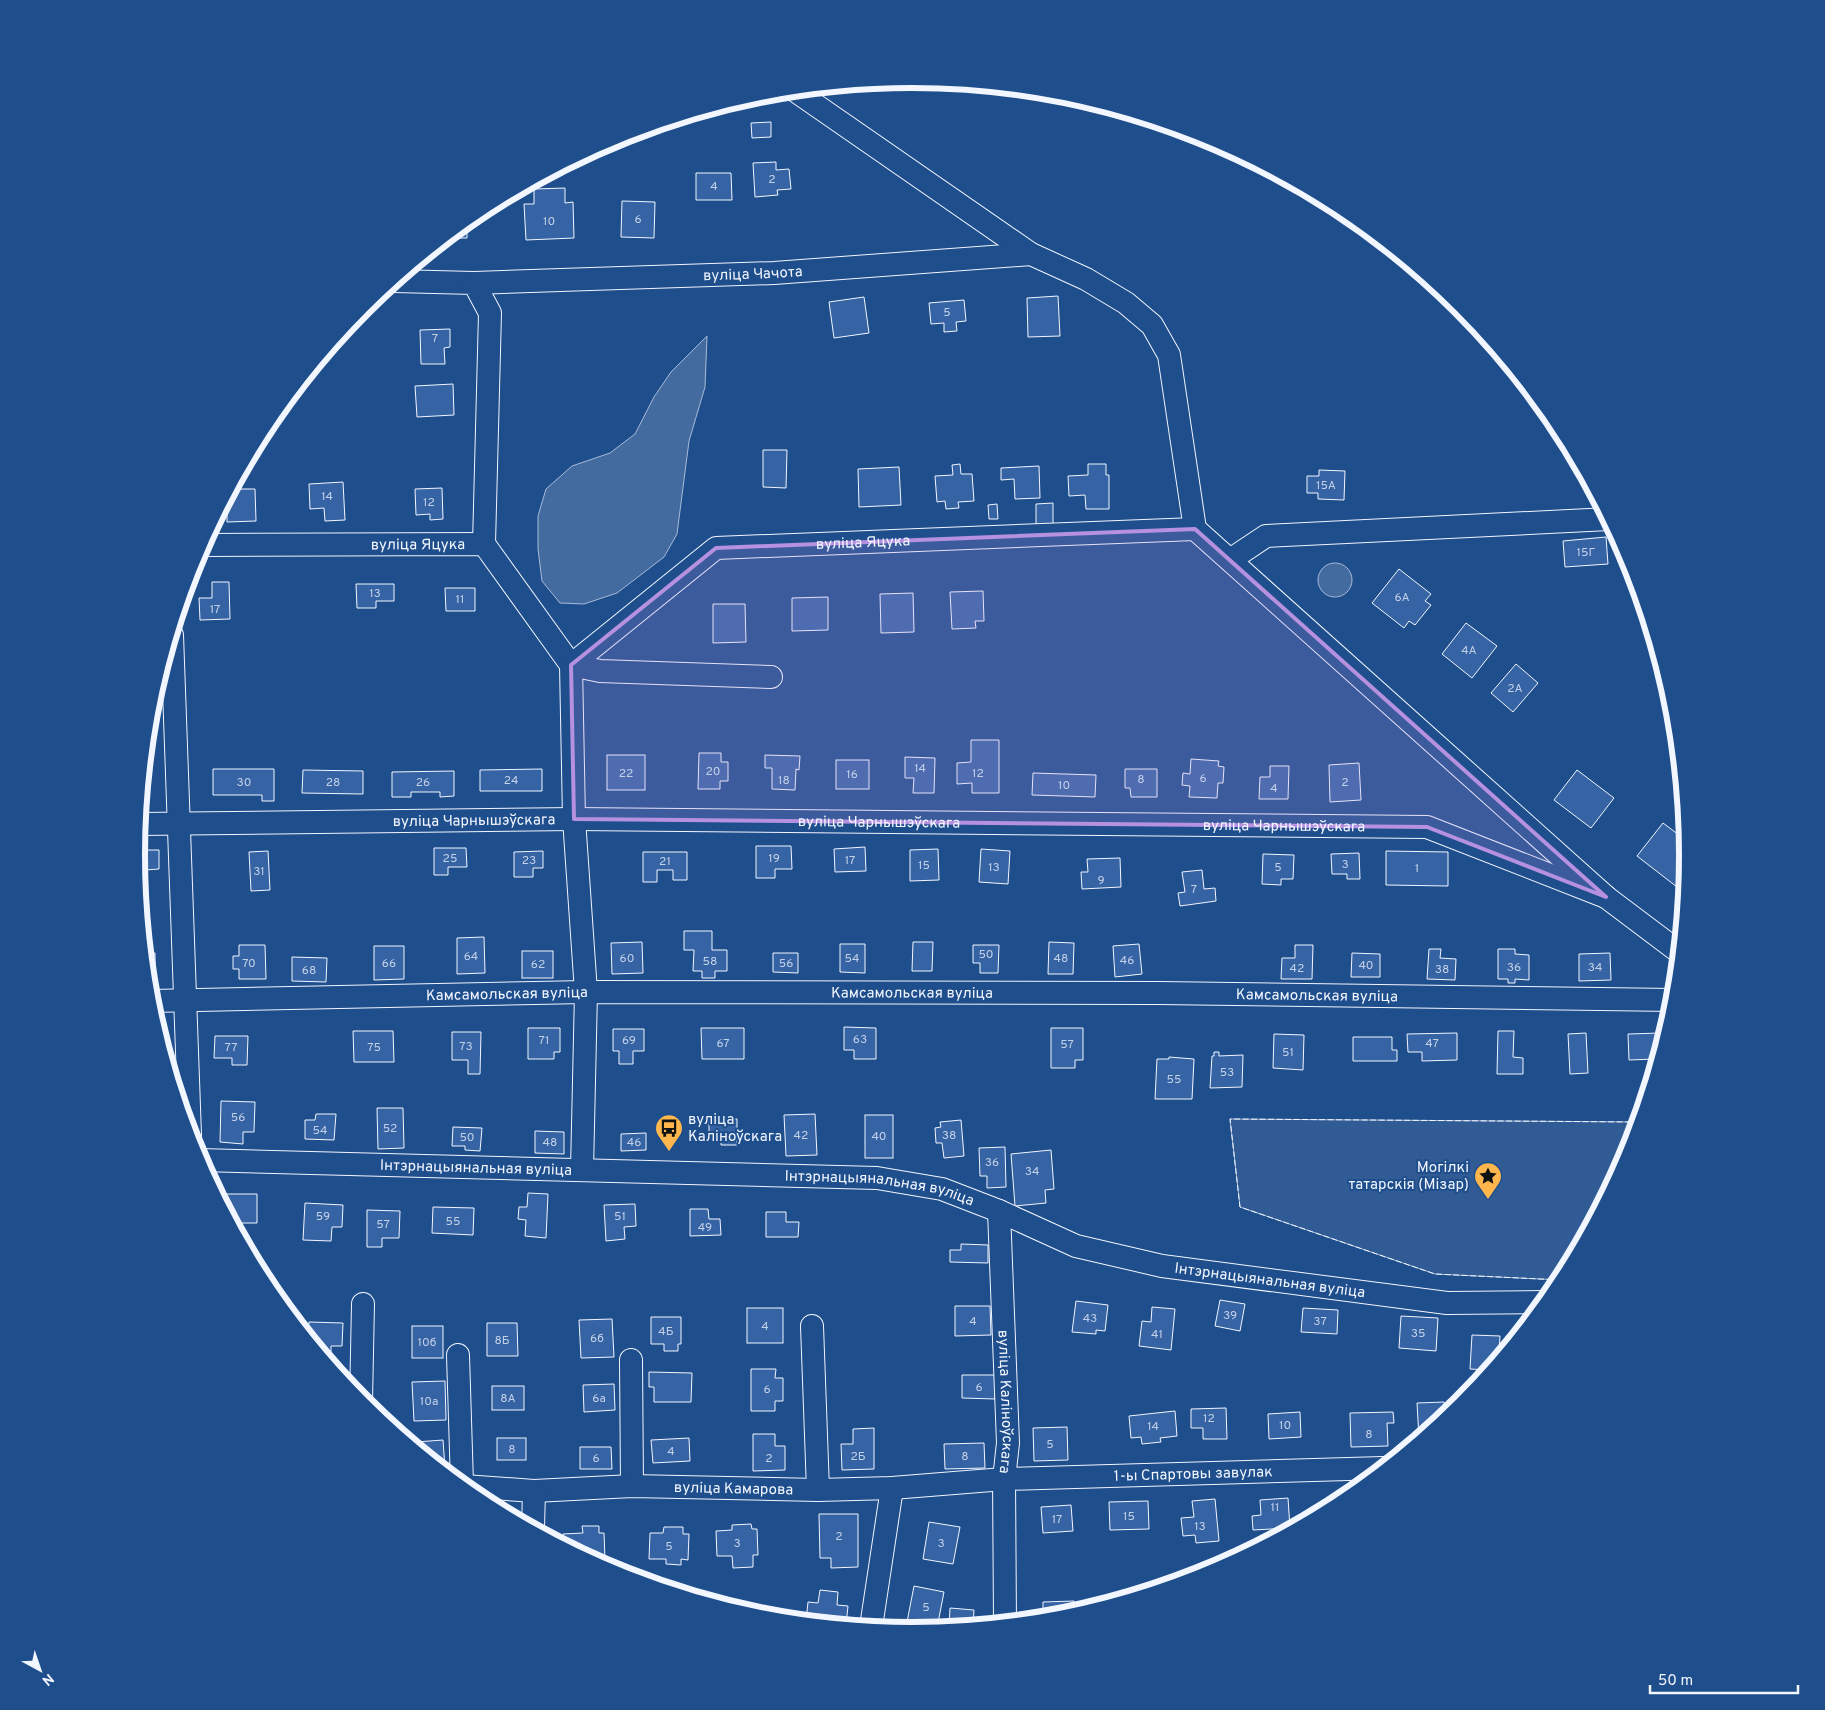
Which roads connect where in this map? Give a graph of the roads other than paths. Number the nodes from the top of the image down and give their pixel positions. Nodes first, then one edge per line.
1 (801, 96) edge
2 (1032, 254) junction
3 (403, 281) edge
4 (474, 283) junction
5 (1603, 519) edge
6 (1195, 529) junction
7 (484, 544) junction
8 (210, 545) edge
9 (1230, 560) junction
10 (173, 651) edge
11 (572, 665) junction
12 (772, 677) dead end
13 (574, 819) junction
14 (178, 823) junction
15 (146, 824) edge
16 (1606, 897) junction
17 (1674, 948) edge
18 (586, 992) junction
19 (1666, 1000) edge
20 (159, 1001) edge
21 (185, 1001) junction
22 (189, 1111) edge
23 (208, 1160) edge
24 (582, 1170) junction
25 (999, 1211) junction
26 (1536, 1302) edge
27 (363, 1304) dead end
28 (812, 1326) dead end
29 (458, 1355) dead end
30 (631, 1360) dead end
31 (361, 1389) edge
32 (1374, 1468) edge
33 (463, 1477) edge
34 (1004, 1479) junction
35 (476, 1486) edge
36 (632, 1486) junction
37 (892, 1488) junction
38 (818, 1490) junction
39 (534, 1491) junction
40 (533, 1522) edge
41 (1005, 1617) edge
42 (872, 1621) edge

1 - 2 street
2 - 4 street, вуліца Чачота
2 - 6 street
3 - 4 street, вуліца Чачота
4 - 7 street
5 - 9 street
6 - 9 street, вуліца Чарнышэўскага
6 - 11 street, вуліца Яцука
7 - 8 street, вуліца Яцука
7 - 11 street, вуліца Яцука
9 - 16 street, вуліца Чарнышэўскага
10 - 14 street
11 - 12 street
11 - 13 street
13 - 14 street, вуліца Чарнышэўскага
13 - 16 street, вуліца Чарнышэўскага
13 - 18 street
14 - 15 street, вуліца Чарнышэўскага
14 - 21 street
16 - 17 street, вуліца Чарнышэўскага
18 - 19 street, Камсамольская вуліца
18 - 21 street, Камсамольская вуліца
18 - 24 street
20 - 21 street, Камсамольская вуліца
21 - 22 street
23 - 24 street, Інтэрнацыянальная вуліца
24 - 25 street, Інтэрнацыянальная вуліца
25 - 26 street, Інтэрнацыянальная вуліца
25 - 34 street, вуліца Каліноўскага
27 - 31 street
28 - 38 street
29 - 33 street
30 - 36 street
32 - 34 street, 1-ы Спартовы завулак
34 - 37 street, вуліца Камарова
34 - 41 street, вуліца Каліноўскага
35 - 39 street, вуліца Камарова
36 - 38 street, вуліца Камарова
36 - 39 street, вуліца Камарова
37 - 38 street, вуліца Камарова
37 - 42 street
39 - 40 street

